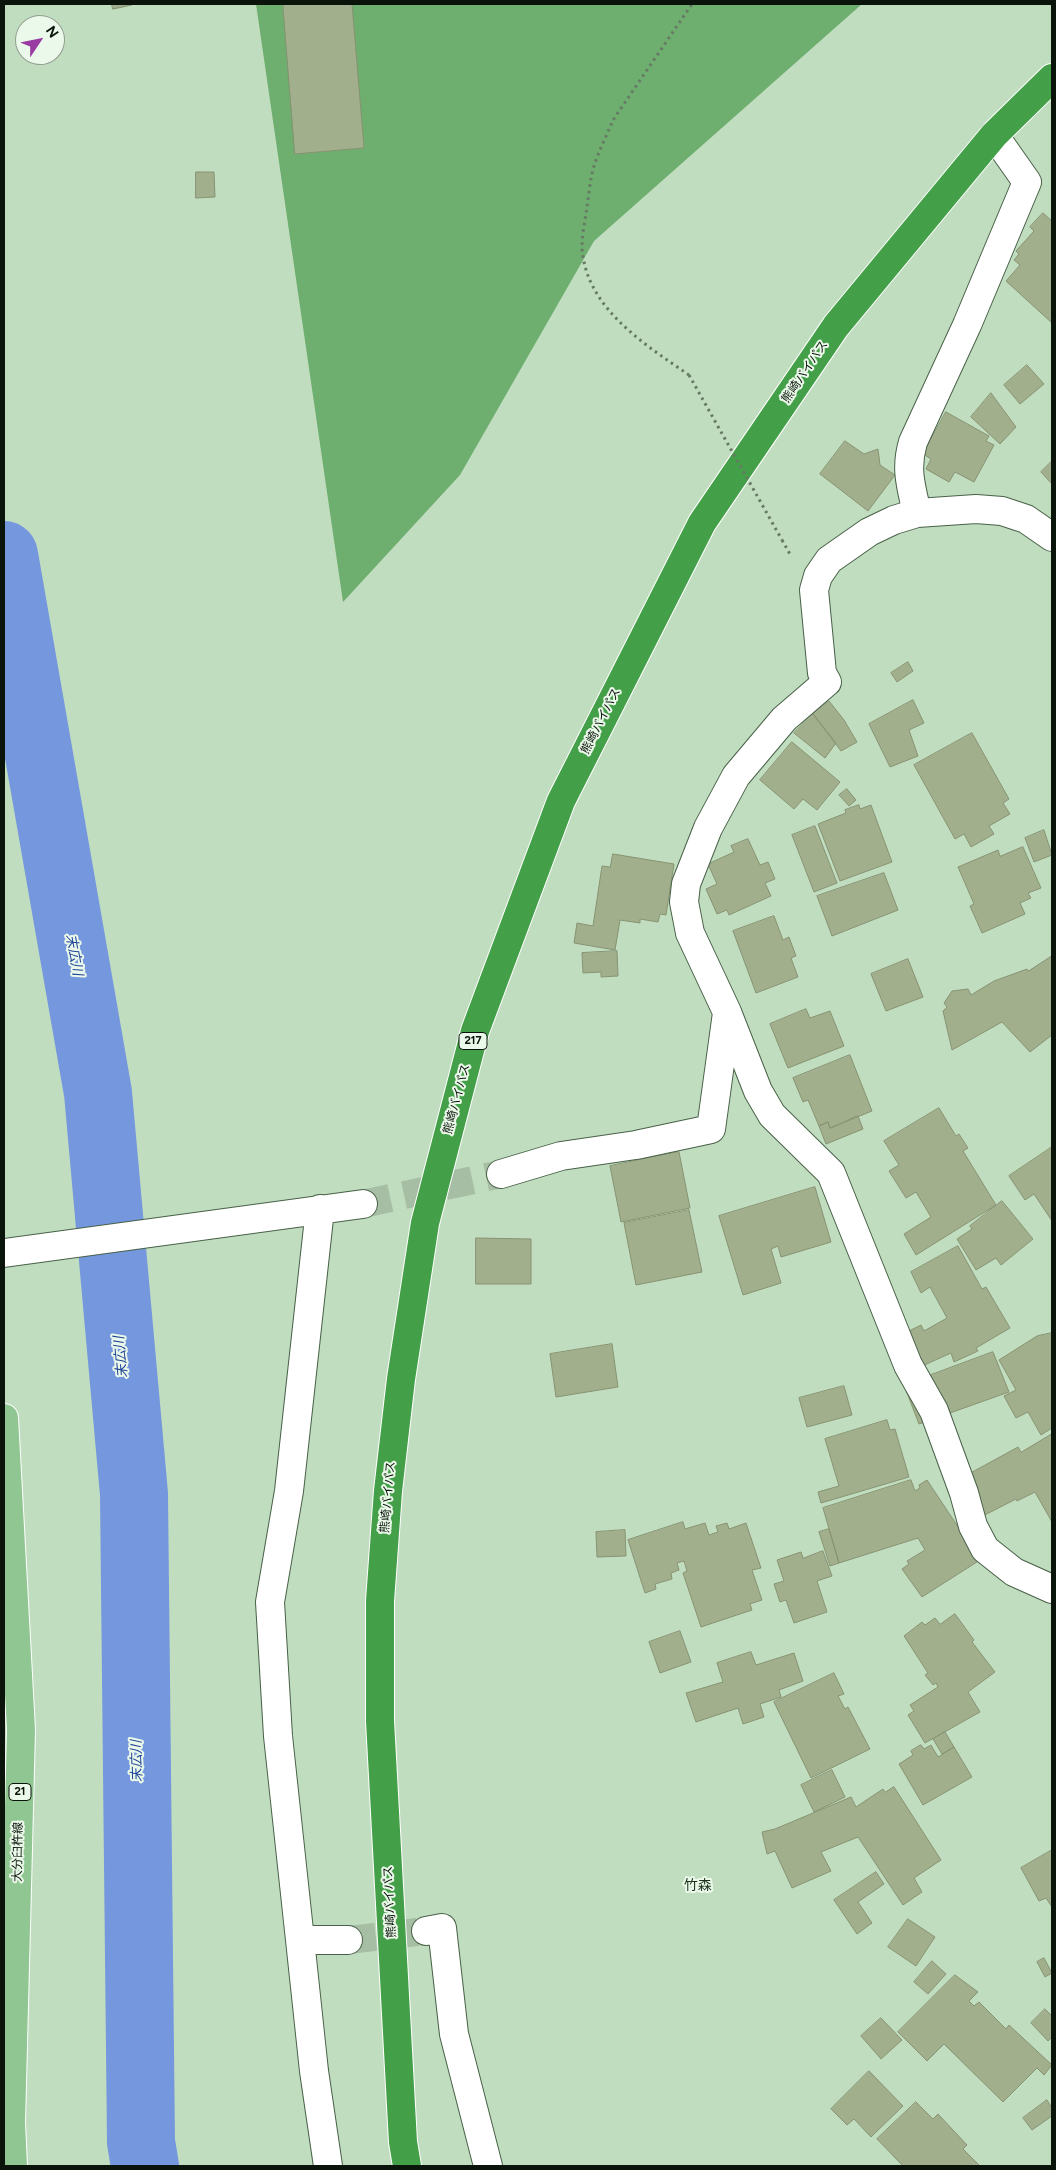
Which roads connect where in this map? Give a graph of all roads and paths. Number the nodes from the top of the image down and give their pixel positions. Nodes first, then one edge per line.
1 (692, 4) edge
2 (1052, 78) edge
3 (994, 135) junction
4 (917, 513) junction
5 (1052, 537) edge
6 (782, 540) dead end
7 (727, 1012) junction
8 (501, 1174) tunnel mouth
9 (363, 1204) tunnel mouth
10 (320, 1209) junction
11 (4, 1253) edge
12 (4, 1418) edge
13 (1052, 1589) edge
14 (426, 1931) tunnel mouth
15 (300, 1940) junction
16 (348, 1940) tunnel mouth
17 (13, 2166) edge
18 (328, 2166) edge
19 (407, 2166) edge
20 (488, 2166) edge

1 - 6 path, bridge
2 - 3 highway, 熊崎バイパス / 217
3 - 4 street
3 - 19 highway, 熊崎バイパス / 217
4 - 5 street
4 - 7 street
7 - 8 street
7 - 13 street
9 - 10 street
10 - 11 street
10 - 15 street
12 - 17 main road, 大分臼杵線 / 21
14 - 20 street
15 - 16 street
15 - 18 street

